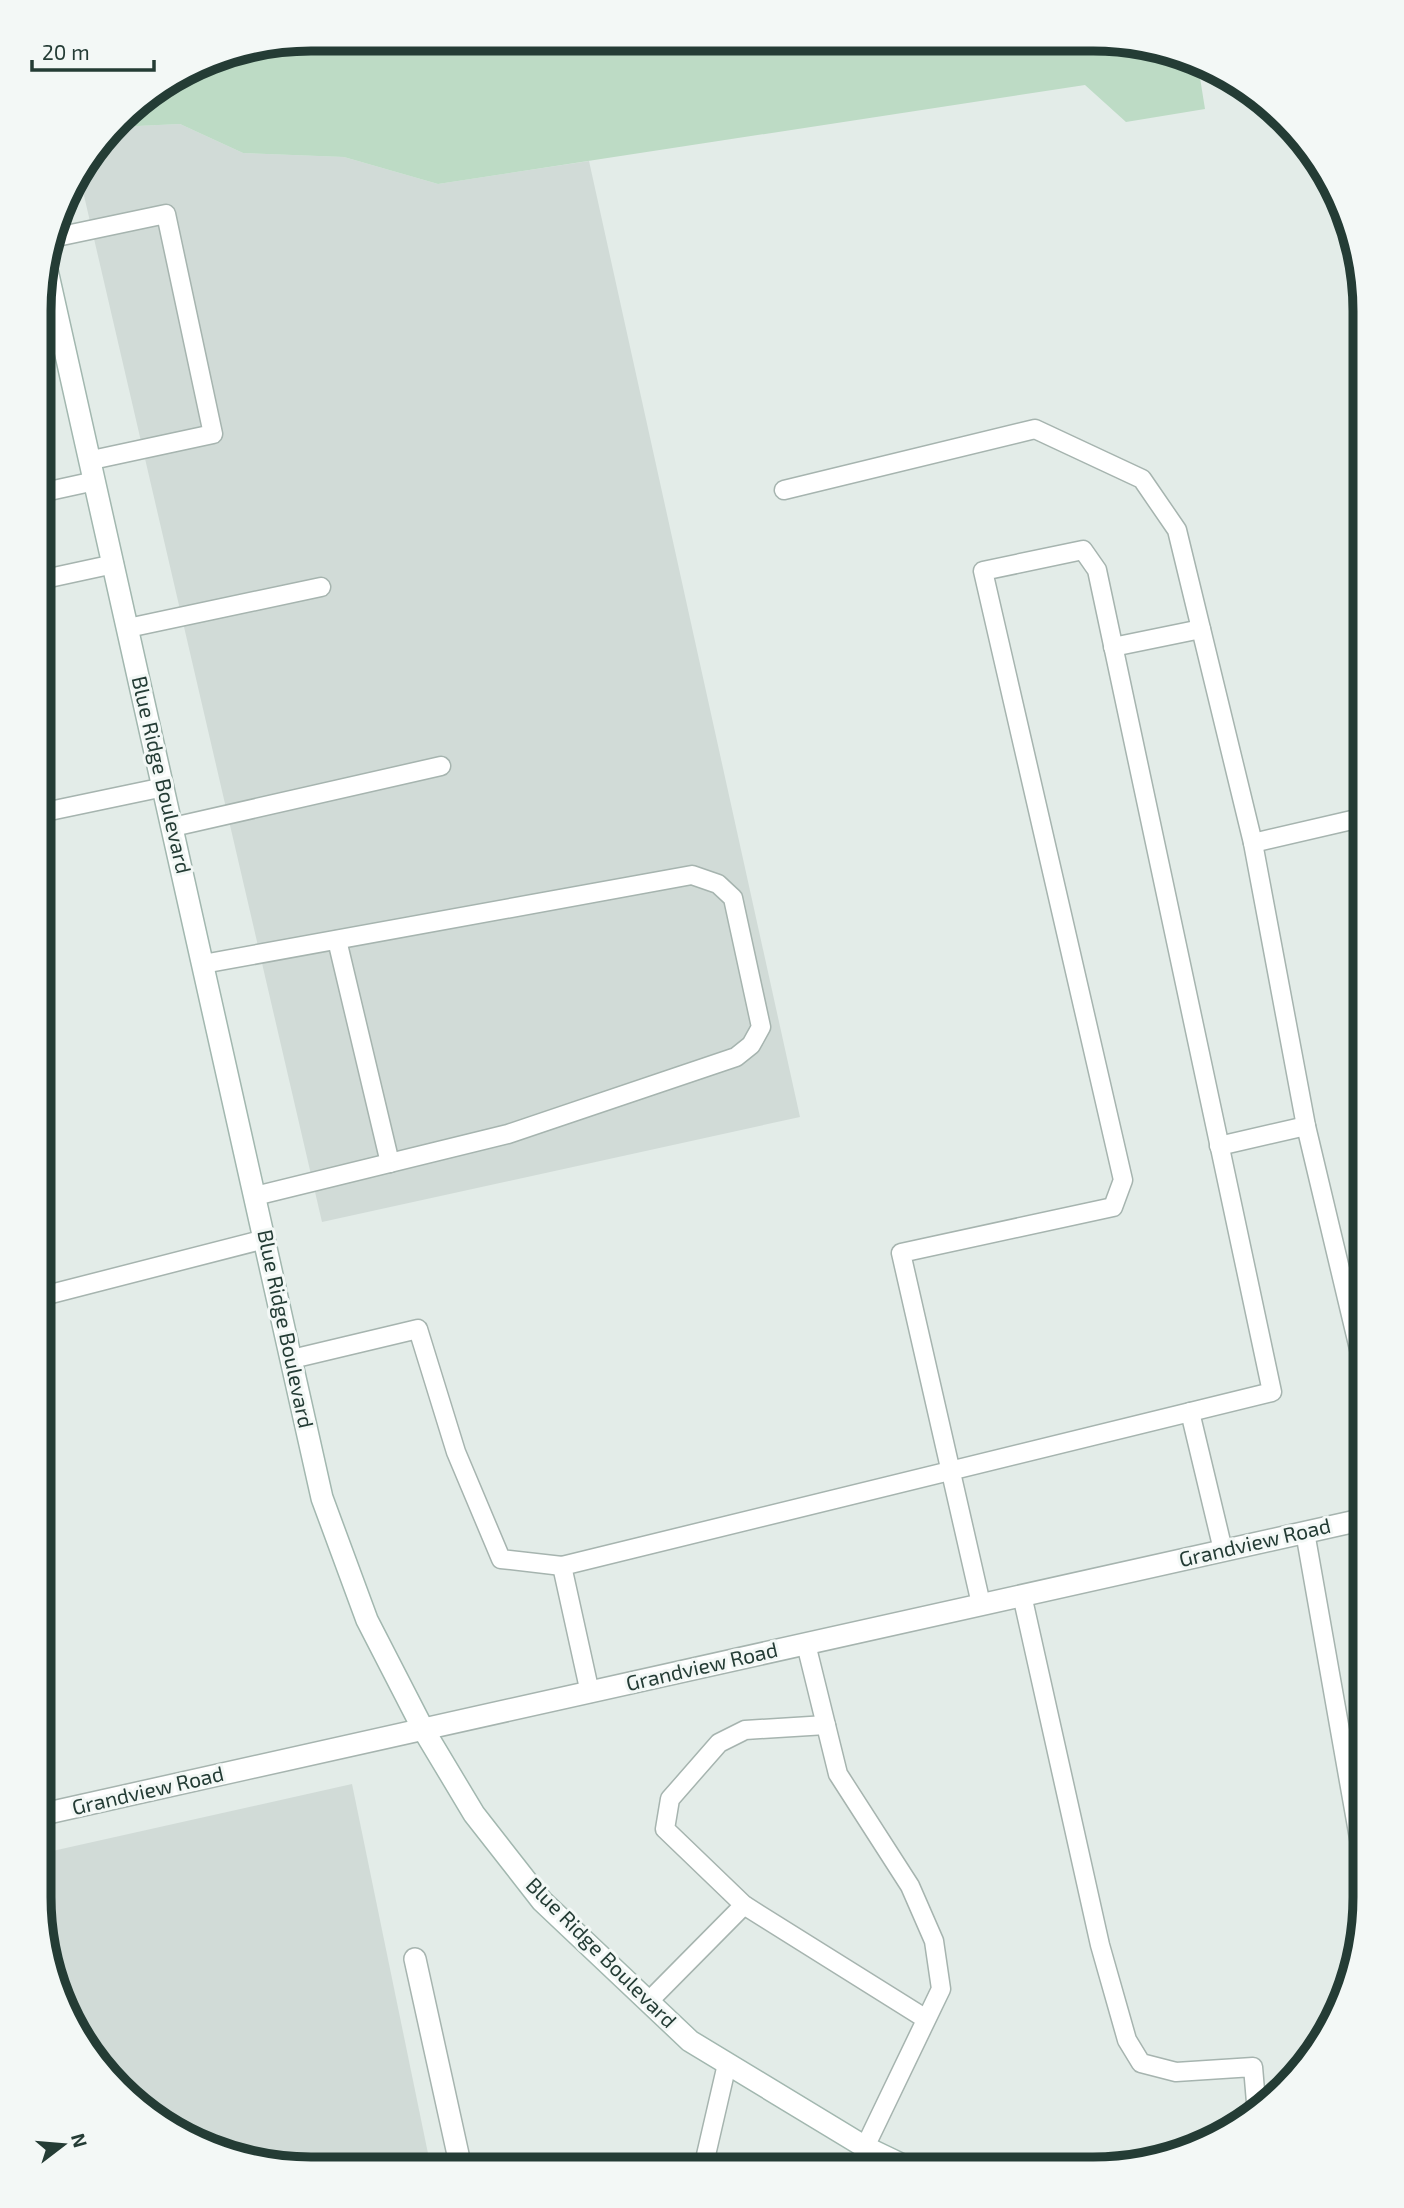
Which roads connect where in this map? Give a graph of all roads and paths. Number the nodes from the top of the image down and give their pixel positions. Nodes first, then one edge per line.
1 (63, 236) edge
2 (52, 286) edge
3 (92, 460) junction
4 (95, 481) junction
5 (783, 490) dead end
6 (51, 491) edge
7 (114, 564) junction
8 (51, 578) edge
9 (321, 587) dead end
10 (128, 628) junction
11 (1201, 629) junction
12 (1113, 647) junction
13 (441, 766) dead end
14 (164, 787) junction
15 (51, 811) edge
16 (1353, 820) edge
17 (173, 827) junction
18 (1253, 844) junction
19 (337, 940) junction
20 (203, 964) junction
21 (1306, 1126) junction
22 (1219, 1146) junction
23 (390, 1163) junction
24 (256, 1196) junction
25 (265, 1238) junction
26 (51, 1294) edge
27 (1353, 1324) edge
28 (292, 1359) junction
29 (1190, 1412) junction
30 (951, 1469) junction
31 (1353, 1522) edge
32 (1305, 1532) junction
33 (1223, 1550) junction
34 (562, 1566) junction
35 (1022, 1595) junction
36 (981, 1604) junction
37 (806, 1644) junction
38 (590, 1693) junction
39 (826, 1725) junction
40 (423, 1730) junction
41 (1353, 1804) edge
42 (51, 1812) edge
43 (744, 1905) junction
44 (415, 1959) dead end
45 (649, 2001) junction
46 (926, 2019) junction
47 (727, 2064) junction
48 (1256, 2100) edge
49 (865, 2147) junction
50 (459, 2157) edge
51 (706, 2157) edge
52 (886, 2157) edge

1 - 3 lane
2 - 3 main road, Blue Ridge Boulevard
3 - 4 main road, Blue Ridge Boulevard
4 - 6 lane
4 - 7 main road, Blue Ridge Boulevard
5 - 11 lane
7 - 8 lane
7 - 10 main road, Blue Ridge Boulevard
9 - 10 lane
10 - 14 main road, Blue Ridge Boulevard
11 - 12 lane
11 - 18 lane
12 - 22 lane
12 - 30 lane
13 - 17 lane
14 - 15 lane
14 - 17 main road, Blue Ridge Boulevard
16 - 18 lane
17 - 20 main road, Blue Ridge Boulevard
18 - 21 lane
19 - 20 lane
19 - 23 lane
19 - 23 lane
20 - 24 main road, Blue Ridge Boulevard
21 - 22 lane
21 - 27 lane
22 - 29 lane
23 - 24 lane
24 - 25 main road, Blue Ridge Boulevard
25 - 26 lane
25 - 28 main road, Blue Ridge Boulevard
28 - 34 lane
28 - 40 main road, Blue Ridge Boulevard
29 - 30 lane
29 - 33 lane
30 - 34 lane
30 - 36 lane
31 - 32 main road, Grandview Road
32 - 33 main road, Grandview Road
32 - 41 lane
33 - 35 main road, Grandview Road
34 - 38 lane
35 - 36 main road, Grandview Road
35 - 48 lane
36 - 37 main road, Grandview Road
37 - 38 main road, Grandview Road
37 - 39 lane
38 - 40 main road, Grandview Road
39 - 43 lane
39 - 46 lane
40 - 42 main road, Grandview Road
40 - 45 main road, Blue Ridge Boulevard
43 - 45 lane
43 - 46 lane
44 - 50 main road
45 - 47 main road, Blue Ridge Boulevard
46 - 49 lane
47 - 49 main road, Blue Ridge Boulevard
47 - 51 lane
49 - 52 main road, Blue Ridge Boulevard

